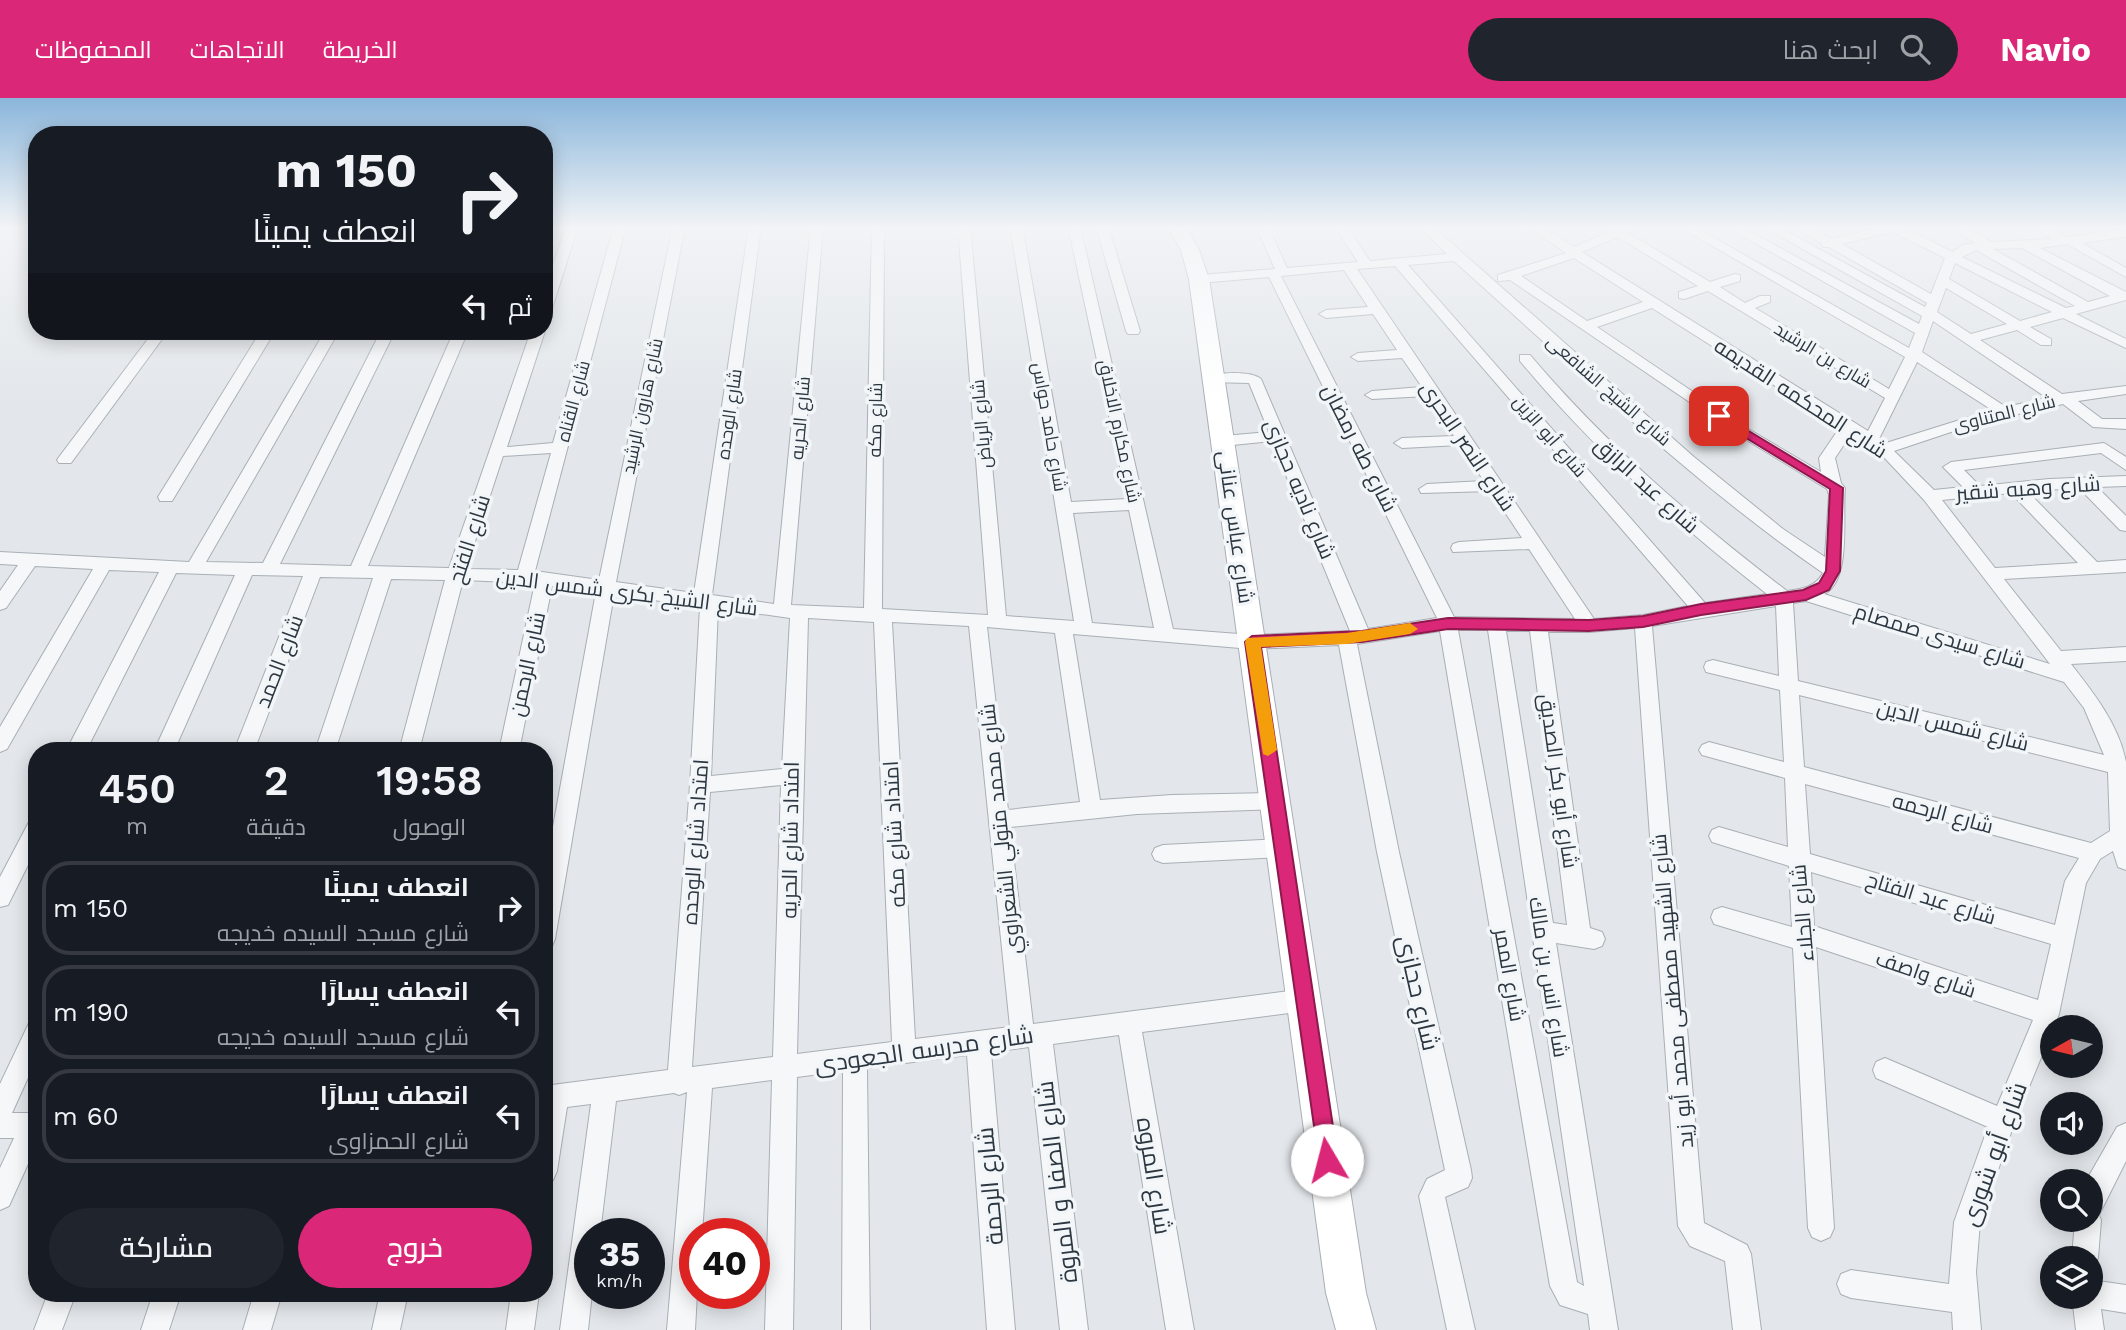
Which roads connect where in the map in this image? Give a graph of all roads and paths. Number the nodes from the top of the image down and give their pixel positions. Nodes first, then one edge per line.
1 (604, 283) edge
2 (667, 283) edge
3 (747, 283) edge
4 (813, 283) edge
5 (878, 283) edge
6 (967, 283) edge
7 (1026, 283) edge
8 (1087, 283) edge
9 (1119, 283) edge
10 (1200, 283) edge
11 (1284, 283) edge
12 (1360, 283) edge
13 (1417, 283) edge
14 (1487, 283) edge
15 (1523, 283) edge
16 (1621, 283) edge
17 (1703, 283) edge
18 (1719, 283) edge
19 (1785, 283) edge
20 (1836, 283) edge
21 (1878, 283) edge
22 (1891, 283) edge
23 (1941, 283) edge
24 (1948, 283) edge
25 (2002, 283) edge
26 (2048, 283) edge
27 (2098, 283) edge
28 (1709, 287) junction
29 (1669, 292) dead end
30 (1684, 295) dead end
31 (2124, 297) edge
32 (1765, 299) dead end
33 (1649, 301) junction
34 (2087, 307) junction
35 (1744, 308) junction
36 (1377, 310) junction
37 (1931, 310) junction
38 (1325, 314) dead end
39 (2062, 314) junction
40 (1585, 326) junction
41 (2018, 326) junction
42 (1810, 329) dead end
43 (1133, 331) dead end
44 (1922, 331) junction
45 (1792, 337) junction
46 (1969, 339) junction
47 (154, 340) edge
48 (262, 340) edge
49 (327, 340) edge
50 (383, 340) edge
51 (457, 340) edge
52 (535, 340) edge
53 (2046, 342) dead end
54 (2126, 344) edge
55 (1406, 353) junction
56 (1914, 355) junction
57 (1358, 356) dead end
58 (1525, 358) dead end
59 (1214, 379) junction
60 (2126, 390) edge
61 (1431, 391) junction
62 (1372, 395) dead end
63 (1893, 397) junction
64 (2062, 399) junction
65 (2004, 412) junction
66 (2126, 424) edge
67 (1848, 426) junction
68 (1278, 436) junction
69 (1464, 440) junction
70 (1223, 441) junction
71 (1402, 443) dead end
72 (1877, 444) junction
73 (560, 447) junction
74 (499, 452) junction
75 (65, 460) dead end
76 (2124, 462) edge
77 (2126, 481) edge
78 (2083, 482) junction
79 (1495, 486) junction
80 (2014, 487) junction
81 (1837, 488) junction
82 (1427, 489) dead end
83 (1976, 491) junction
84 (1930, 496) junction
85 (166, 497) dead end
86 (1136, 504) junction
87 (1064, 508) junction
88 (2125, 522) edge
89 (1534, 543) junction
90 (1459, 548) dead end
91 (0, 558) edge
92 (30, 560) junction
93 (104, 564) junction
94 (2126, 566) edge
95 (170, 567) junction
96 (194, 568) junction
97 (2093, 568) junction
98 (246, 569) junction
99 (268, 570) junction
100 (314, 570) junction
101 (357, 571) junction
102 (1833, 571) junction
103 (384, 572) junction
104 (456, 573) junction
105 (1993, 575) junction
106 (525, 576) junction
107 (545, 578) junction
108 (606, 587) junction
109 (1795, 596) junction
110 (705, 601) junction
111 (0, 604) edge
112 (1701, 610) junction
113 (791, 611) junction
114 (878, 615) junction
115 (987, 621) junction
116 (1643, 621) junction
117 (1448, 623) junction
118 (1496, 625) junction
119 (1538, 625) junction
120 (1589, 626) junction
121 (1063, 627) junction
122 (1084, 628) junction
123 (1165, 635) junction
124 (1354, 638) junction
125 (1252, 642) junction
126 (2126, 653) edge
127 (2058, 658) junction
128 (1713, 667) dead end
129 (2073, 678) junction
130 (1789, 685) junction
131 (81, 742) edge
132 (168, 742) edge
133 (247, 742) edge
134 (329, 742) edge
135 (411, 742) edge
136 (511, 742) edge
137 (0, 744) edge
138 (1709, 750) dead end
139 (2119, 757) edge
140 (1792, 772) junction
141 (790, 776) junction
142 (700, 785) junction
143 (2124, 801) edge
144 (1276, 802) junction
145 (1091, 807) junction
146 (999, 820) junction
147 (1720, 836) dead end
148 (2120, 836) junction
149 (28, 844) edge
150 (1283, 848) junction
151 (2093, 853) junction
152 (1163, 854) dead end
153 (1798, 857) junction
154 (2126, 861) edge
155 (553, 888) edge
156 (0, 898) edge
157 (1722, 917) dead end
158 (1542, 931) junction
159 (1805, 937) junction
160 (2064, 938) junction
161 (1304, 1000) junction
162 (2047, 1014) junction
163 (1129, 1023) junction
164 (1031, 1036) junction
165 (978, 1043) junction
166 (28, 1051) edge
167 (904, 1053) junction
168 (855, 1059) junction
169 (787, 1068) junction
170 (1885, 1070) dead end
171 (690, 1081) junction
172 (605, 1091) junction
173 (553, 1098) edge
174 (0, 1112) edge
175 (2003, 1121) junction
176 (0, 1125) edge
177 (28, 1126) edge
178 (2126, 1136) edge
179 (28, 1139) edge
180 (2103, 1177) edge
181 (0, 1197) edge
182 (1821, 1228) dead end
183 (1851, 1284) dead end
184 (2103, 1296) edge
185 (2126, 1299) edge
186 (1600, 1300) junction
187 (1965, 1300) junction
188 (59, 1302) edge
189 (164, 1302) edge
190 (265, 1302) edge
191 (392, 1302) edge
192 (524, 1302) edge
193 (2087, 1309) edge
194 (48, 1330) edge
195 (155, 1330) edge
196 (257, 1330) edge
197 (386, 1330) edge
198 (520, 1330) edge
199 (574, 1330) edge
200 (681, 1330) edge
201 (779, 1330) edge
202 (856, 1330) edge
203 (1002, 1330) edge
204 (1074, 1330) edge
205 (1180, 1330) edge
206 (1356, 1330) edge
207 (1461, 1330) edge
208 (1604, 1330) edge
209 (1747, 1330) edge
210 (1967, 1330) edge
211 (2090, 1330) edge

1 - 73 street, شارع القناه
2 - 108 street, شارع هارون الرشيد
3 - 110 street, شارع الوحده
4 - 113 street, شارع الحريه
5 - 114 street, شارع مكه
6 - 115 street, شارع الرياض
7 - 87 street, شارع حامد حواس
8 - 86 street, شارع مكارم الاخلاق
9 - 43 street
10 - 59 street, شارع عباس عنانى
11 - 117 street, شارع طه رمضان
12 - 36 street, شارع النصر البحرى
13 - 112 street, شارع أبو الزين
14 - 102 street, شارع الشيخ الشافعى
15 - 40 street
16 - 33 street, شارع المحكمه القديمه
17 - 28 street, شارع بن الرشيد
18 - 28 street
19 - 56 street
20 - 44 street
21 - 37 street
22 - 37 street
23 - 37 street
24 - 41 street
25 - 39 street
26 - 34 street
27 - 31 street
28 - 30 street
28 - 35 street, شارع بن الرشيد
29 - 33 street
31 - 34 street
32 - 35 street
33 - 40 street
33 - 67 street, شارع المحكمه القديمه
34 - 39 street
35 - 45 street, شارع بن الرشيد
36 - 38 street
36 - 55 street, شارع النصر البحرى
37 - 44 street
37 - 46 street
39 - 41 street
39 - 54 street
40 - 81 street
41 - 46 street
41 - 53 street
42 - 45 street
44 - 56 street
45 - 63 street, شارع بن الرشيد
46 - 64 street
47 - 75 street
48 - 85 street
49 - 96 street
50 - 99 street
51 - 101 street
52 - 74 street, شارع الفتح
55 - 57 street
55 - 61 street, شارع النصر البحرى
56 - 63 street
56 - 65 street
58 - 109 street, شارع عبد الرازق
59 - 68 street, شارع ناديه حجازى
59 - 70 street, شارع عباس عنانى
60 - 64 street, شارع المتناوى
61 - 62 street
61 - 69 street, شارع النصر البحرى
63 - 72 street
64 - 65 street, شارع المتناوى
64 - 66 street
65 - 72 street, شارع المتناوى
67 - 72 street, شارع المحكمه القديمه
67 - 81 street
68 - 70 street
68 - 124 street, شارع ناديه حجازى
69 - 71 street
69 - 79 street, شارع النصر البحرى
70 - 125 street, شارع عباس عنانى
72 - 84 street, شارع المحكمه القديمه
73 - 74 street
73 - 106 street, شارع القناه
74 - 104 street, شارع الفتح
76 - 83 street
77 - 78 street, شارع وهبه شقير
78 - 80 street, شارع وهبه شقير
78 - 88 street
79 - 82 street
79 - 89 street, شارع النصر البحرى
80 - 83 street, شارع وهبه شقير
80 - 97 street
81 - 102 street
83 - 84 street, شارع وهبه شقير
84 - 105 street, شارع المحكمه القديمه
86 - 87 street
86 - 123 street, شارع مكارم الاخلاق
87 - 122 street, شارع حامد حواس
89 - 90 street
89 - 120 street, شارع النصر البحرى
91 - 92 street, شارع الشيخ بكرى شمس الدين
92 - 93 street, شارع الشيخ بكرى شمس الدين
92 - 111 street
93 - 95 street, شارع الشيخ بكرى شمس الدين
93 - 137 street
94 - 97 street
95 - 96 street, شارع الشيخ بكرى شمس الدين
95 - 131 street
96 - 98 street, شارع الشيخ بكرى شمس الدين
97 - 105 street
98 - 99 street, شارع الشيخ بكرى شمس الدين
98 - 132 street
99 - 100 street, شارع الشيخ بكرى شمس الدين
100 - 101 street, شارع الشيخ بكرى شمس الدين
100 - 133 street, شارع الحمد
101 - 103 street, شارع الشيخ بكرى شمس الدين
102 - 109 street
103 - 104 street, شارع الشيخ بكرى شمس الدين
103 - 134 street
104 - 106 street, شارع الشيخ بكرى شمس الدين
104 - 135 street, شارع الفتح
105 - 127 street, شارع المحكمه القديمه
106 - 107 street, شارع الشيخ بكرى شمس الدين
107 - 108 street, شارع الشيخ بكرى شمس الدين
107 - 136 street, شارع الرحمن
108 - 110 street, شارع الشيخ بكرى شمس الدين
108 - 155 street, شارع هارون الرشيد
109 - 112 street
109 - 129 street, شارع سيدى صمصام
109 - 130 street, شارع الجلاء
110 - 113 street, شارع الشيخ بكرى شمس الدين
110 - 142 street, امتداد شارع الوحده
112 - 116 street
113 - 114 street, شارع الشيخ بكرى شمس الدين
113 - 141 street, امتداد شارع الحريه
114 - 115 street, شارع الشيخ بكرى شمس الدين
114 - 167 street, امتداد شارع مكه
115 - 121 street, شارع الشيخ بكرى شمس الدين
115 - 146 street, شارع محمد متولي الشعراوي
116 - 120 street
116 - 209 street, شارع الشهيد مصطفى محمد أبو زيد
117 - 118 street
117 - 124 street
117 - 186 street, شارع الممر
118 - 119 street
118 - 158 street, شارع انس بن مالك
119 - 120 street
119 - 158 street, شارع أبو بكر الصديق
121 - 122 street, شارع الشيخ بكرى شمس الدين
121 - 145 street
122 - 123 street, شارع الشيخ بكرى شمس الدين
123 - 125 street, شارع الشيخ بكرى شمس الدين
124 - 125 street
124 - 207 street, شارع حجازى
125 - 144 street, شارع عباس عنانى
126 - 127 street
127 - 129 street, شارع المحكمه القديمه
128 - 130 street, شارع شمس الدين
129 - 139 street, شارع المحكمه القديمه
130 - 139 street, شارع شمس الدين
130 - 140 street, شارع الجلاء
138 - 140 street, شارع الرحمه
139 - 143 street, شارع المحكمه القديمه
140 - 151 street, شارع الرحمه
140 - 153 street, شارع الجلاء
141 - 142 street
141 - 169 street, امتداد شارع الحريه
142 - 171 street, امتداد شارع الوحده
143 - 148 street, شارع المحكمه القديمه
144 - 145 street
144 - 150 street, شارع عباس عنانى
145 - 146 street
146 - 164 street, شارع محمد متولي الشعراوي
147 - 153 street, شارع عبد الفتاح
148 - 151 street, شارع أبو شورى
148 - 154 street, شارع المحكمه القديمه
149 - 156 street
150 - 152 street
150 - 161 street, شارع عباس عنانى
151 - 160 street, شارع أبو شورى
153 - 159 street, شارع الجلاء
153 - 160 street, شارع عبد الفتاح
157 - 159 street, شارع واصف
158 - 186 street, شارع انس بن مالك
159 - 162 street, شارع واصف
159 - 182 street, شارع الجلاء
160 - 162 street, شارع أبو شورى
161 - 163 street, شارع مدرسه الجعودى
161 - 206 street, شارع عباس عنانى
162 - 175 street, شارع أبو شورى
163 - 164 street, شارع مدرسه الجعودى
163 - 205 street, شارع المروه
164 - 165 street, شارع مدرسه الجعودى
164 - 204 street, شارع الصفا و المروة
165 - 167 street, شارع مدرسه الجعودى
165 - 203 street, شارع الرحمة
166 - 174 street
167 - 168 street, شارع مدرسه الجعودى
168 - 169 street, شارع مدرسه الجعودى
168 - 202 street
169 - 171 street, شارع مدرسه الجعودى
169 - 201 street, امتداد شارع الحريه
170 - 175 street
171 - 172 street, شارع مدرسه الجعودى
171 - 200 street, امتداد شارع الوحده
172 - 173 street, شارع مدرسه الجعودى
172 - 199 street
175 - 187 street, شارع أبو شورى
176 - 177 street
178 - 180 street
179 - 181 street
183 - 187 street
184 - 185 street
186 - 208 street, شارع انس بن مالك
187 - 210 street, شارع أبو شورى
188 - 194 street
189 - 195 street
190 - 196 street
191 - 197 street
192 - 198 street
193 - 211 street

